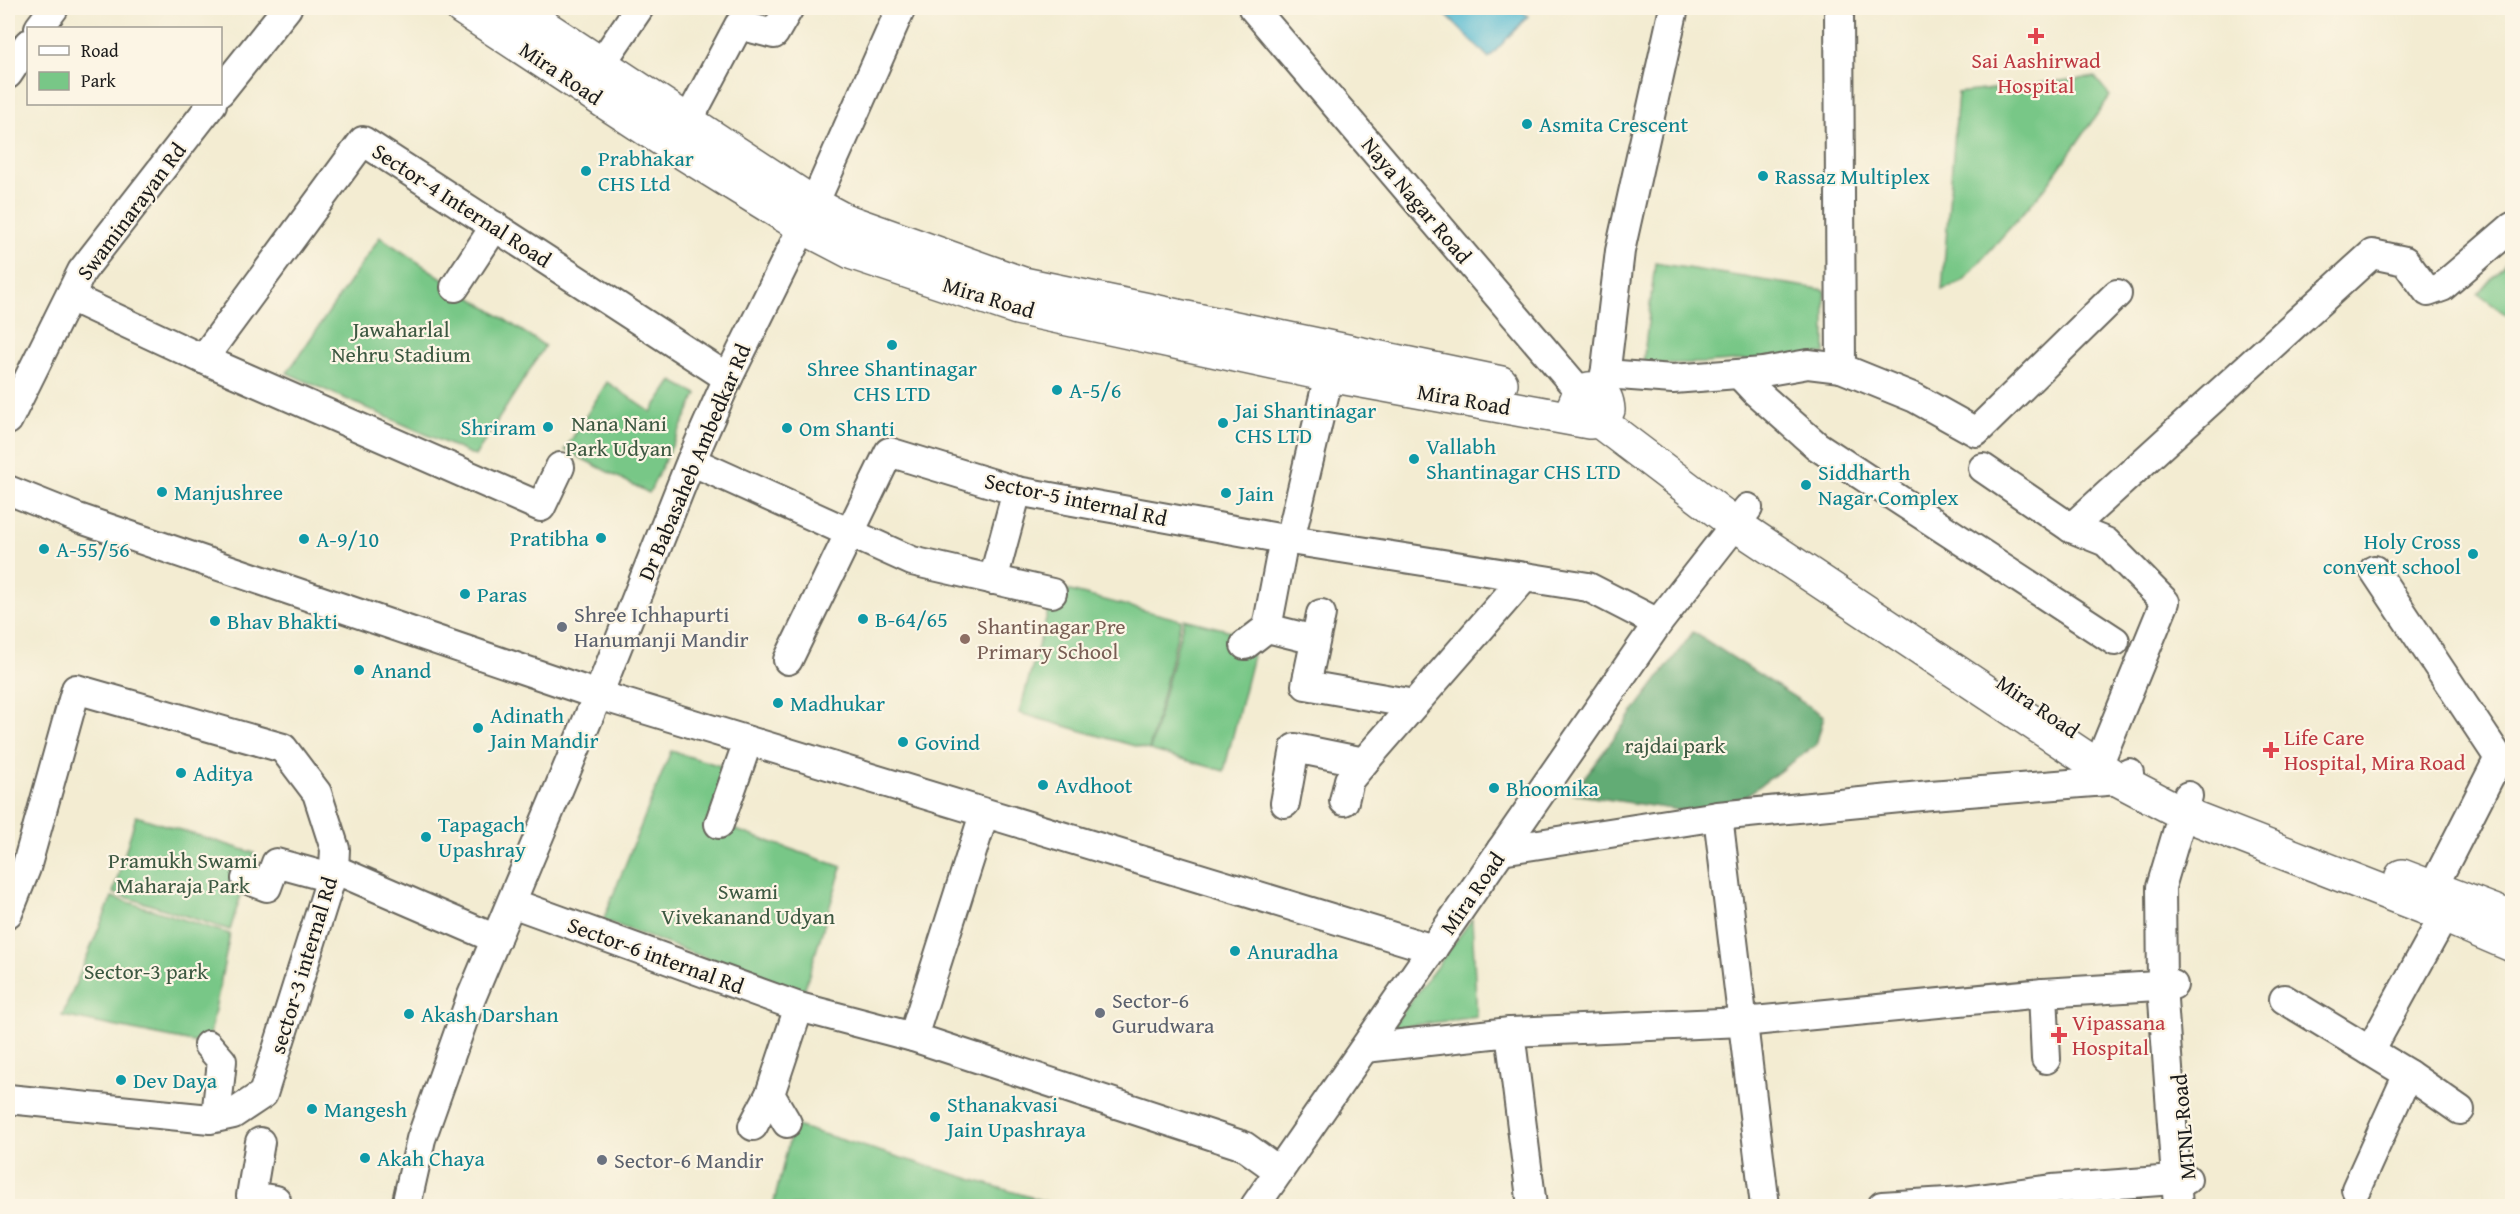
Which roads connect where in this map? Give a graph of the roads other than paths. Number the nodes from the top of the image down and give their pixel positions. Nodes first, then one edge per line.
1 (54, 8) edge
2 (287, 8) edge
3 (462, 8) edge
4 (516, 8) edge
5 (639, 8) edge
6 (789, 8) edge
7 (901, 8) edge
8 (1253, 8) edge
9 (1674, 8) edge
10 (1839, 8) edge
11 (40, 27) edge
12 (27, 46) edge
13 (601, 64) junction
14 (8, 74) edge
15 (222, 90) edge
16 (211, 105) edge
17 (688, 121) junction
18 (808, 215) junction
19 (495, 226) junction
20 (2512, 227) edge
21 (455, 287) dead end
22 (2117, 294) dead end
23 (70, 297) junction
24 (203, 359) junction
25 (1841, 368) junction
26 (1739, 374) junction
27 (1329, 375) junction
28 (728, 378) junction
29 (1593, 401) junction
30 (8, 420) edge
31 (691, 461) junction
32 (560, 467) dead end
33 (1983, 468) dead end
34 (8, 490) edge
35 (1017, 491) junction
36 (1742, 517) junction
37 (2071, 528) junction
38 (849, 533) junction
39 (1287, 540) junction
40 (2374, 570) dead end
41 (1525, 577) junction
42 (993, 580) junction
43 (1052, 593) dead end
44 (1658, 623) junction
45 (2115, 641) dead end
46 (788, 660) dead end
47 (598, 695) junction
48 (1414, 704) junction
49 (748, 741) junction
50 (1364, 762) junction
51 (2114, 767) junction
52 (1344, 801) dead end
53 (1285, 803) dead end
54 (2191, 807) junction
55 (984, 814) junction
56 (1718, 816) junction
57 (719, 824) dead end
58 (1502, 850) junction
59 (333, 874) junction
60 (246, 879) dead end
61 (512, 903) junction
62 (2433, 903) junction
63 (8, 913) edge
64 (2512, 918) edge
65 (496, 939) junction
66 (2512, 945) edge
67 (1432, 949) junction
68 (2167, 985) junction
69 (2043, 993) junction
70 (2284, 999) dead end
71 (799, 1007) junction
72 (1743, 1022) junction
73 (1510, 1032) junction
74 (913, 1037) junction
75 (208, 1045) dead end
76 (1365, 1048) junction
77 (2370, 1051) junction
78 (2046, 1059) dead end
79 (2408, 1074) junction
80 (770, 1094) junction
81 (8, 1099) edge
82 (2460, 1110) dead end
83 (216, 1118) junction
84 (787, 1123) dead end
85 (753, 1126) dead end
86 (260, 1142) dead end
87 (1279, 1171) junction
88 (2356, 1189) dead end
89 (2183, 1193) edge
90 (1965, 1204) edge
91 (275, 1206) edge
92 (406, 1206) edge
93 (1255, 1206) edge
94 (1532, 1206) edge
95 (1765, 1206) edge
96 (1882, 1206) edge

1 - 11 street
2 - 15 street
3 - 18 main road, Mira Road
4 - 13 main road, Mira Road
5 - 13 street
6 - 17 street
7 - 18 street, Dr Babasaheb Ambedkar Rd
8 - 29 street, Naya Nagar Road
9 - 29 street
10 - 25 street
12 - 14 street
13 - 17 main road, Mira Road
16 - 23 street, Swaminarayan Rd
17 - 18 main road, Mira Road
18 - 27 main road, Mira Road
18 - 28 street, Dr Babasaheb Ambedkar Rd
18 - 29 main road, Mira Road
19 - 21 street
19 - 24 street, Sector-4 Internal Road
19 - 28 street, Sector-4 Internal Road
20 - 37 street
22 - 25 street
23 - 24 street
23 - 30 street, Swaminarayan Rd
24 - 32 street
25 - 26 street
26 - 29 street
26 - 45 street
27 - 29 main road, Mira Road
27 - 39 street
28 - 31 street, Dr Babasaheb Ambedkar Rd
29 - 36 main road, Mira Road
31 - 38 street
31 - 47 street, Dr Babasaheb Ambedkar Rd
33 - 37 street
34 - 47 street
35 - 38 street, Sector-5 internal Rd
35 - 39 street, Sector-5 internal Rd
35 - 42 street
36 - 44 street, Mira Road
36 - 51 main road, Mira Road
37 - 51 street
38 - 42 street
38 - 46 street, Sector-5 internal Rd
39 - 41 street, Sector-5 internal Rd
39 - 48 street
40 - 62 street
41 - 44 street, Sector-5 internal Rd
41 - 48 street
42 - 43 street
44 - 58 street, Mira Road
47 - 49 street
47 - 61 street, Dr Babasaheb Ambedkar Rd
48 - 50 street
49 - 55 street
49 - 57 street
50 - 52 street
50 - 53 street
51 - 54 main road, Mira Road
51 - 56 street
54 - 62 main road, Mira Road
54 - 68 street, MTNL Road
55 - 67 street
55 - 74 street
56 - 58 street
56 - 72 street
58 - 67 street, Mira Road
59 - 60 street
59 - 63 street, sector-3 internal Rd
59 - 65 street
59 - 83 street, sector-3 internal Rd
61 - 65 street, Dr Babasaheb Ambedkar Rd
61 - 71 street, Sector-6 internal Rd
62 - 64 main road, Mira Road
62 - 66 main road, Mira Road
62 - 77 street
65 - 92 street, Dr Babasaheb Ambedkar Rd
67 - 76 street, Mira Road
68 - 69 street
68 - 89 street, MTNL Road
69 - 72 street
69 - 78 street
70 - 77 street
71 - 74 street, Sector-6 internal Rd
71 - 80 street
72 - 73 street
72 - 95 street
73 - 76 street
73 - 94 street
74 - 87 street, Sector-6 internal Rd
75 - 83 street
76 - 87 street, Mira Road
77 - 79 street
79 - 82 street
79 - 88 street
80 - 84 street
80 - 85 street
81 - 83 street, sector-3 internal Rd
86 - 91 street
87 - 93 street, Mira Road
89 - 90 street
90 - 96 street

